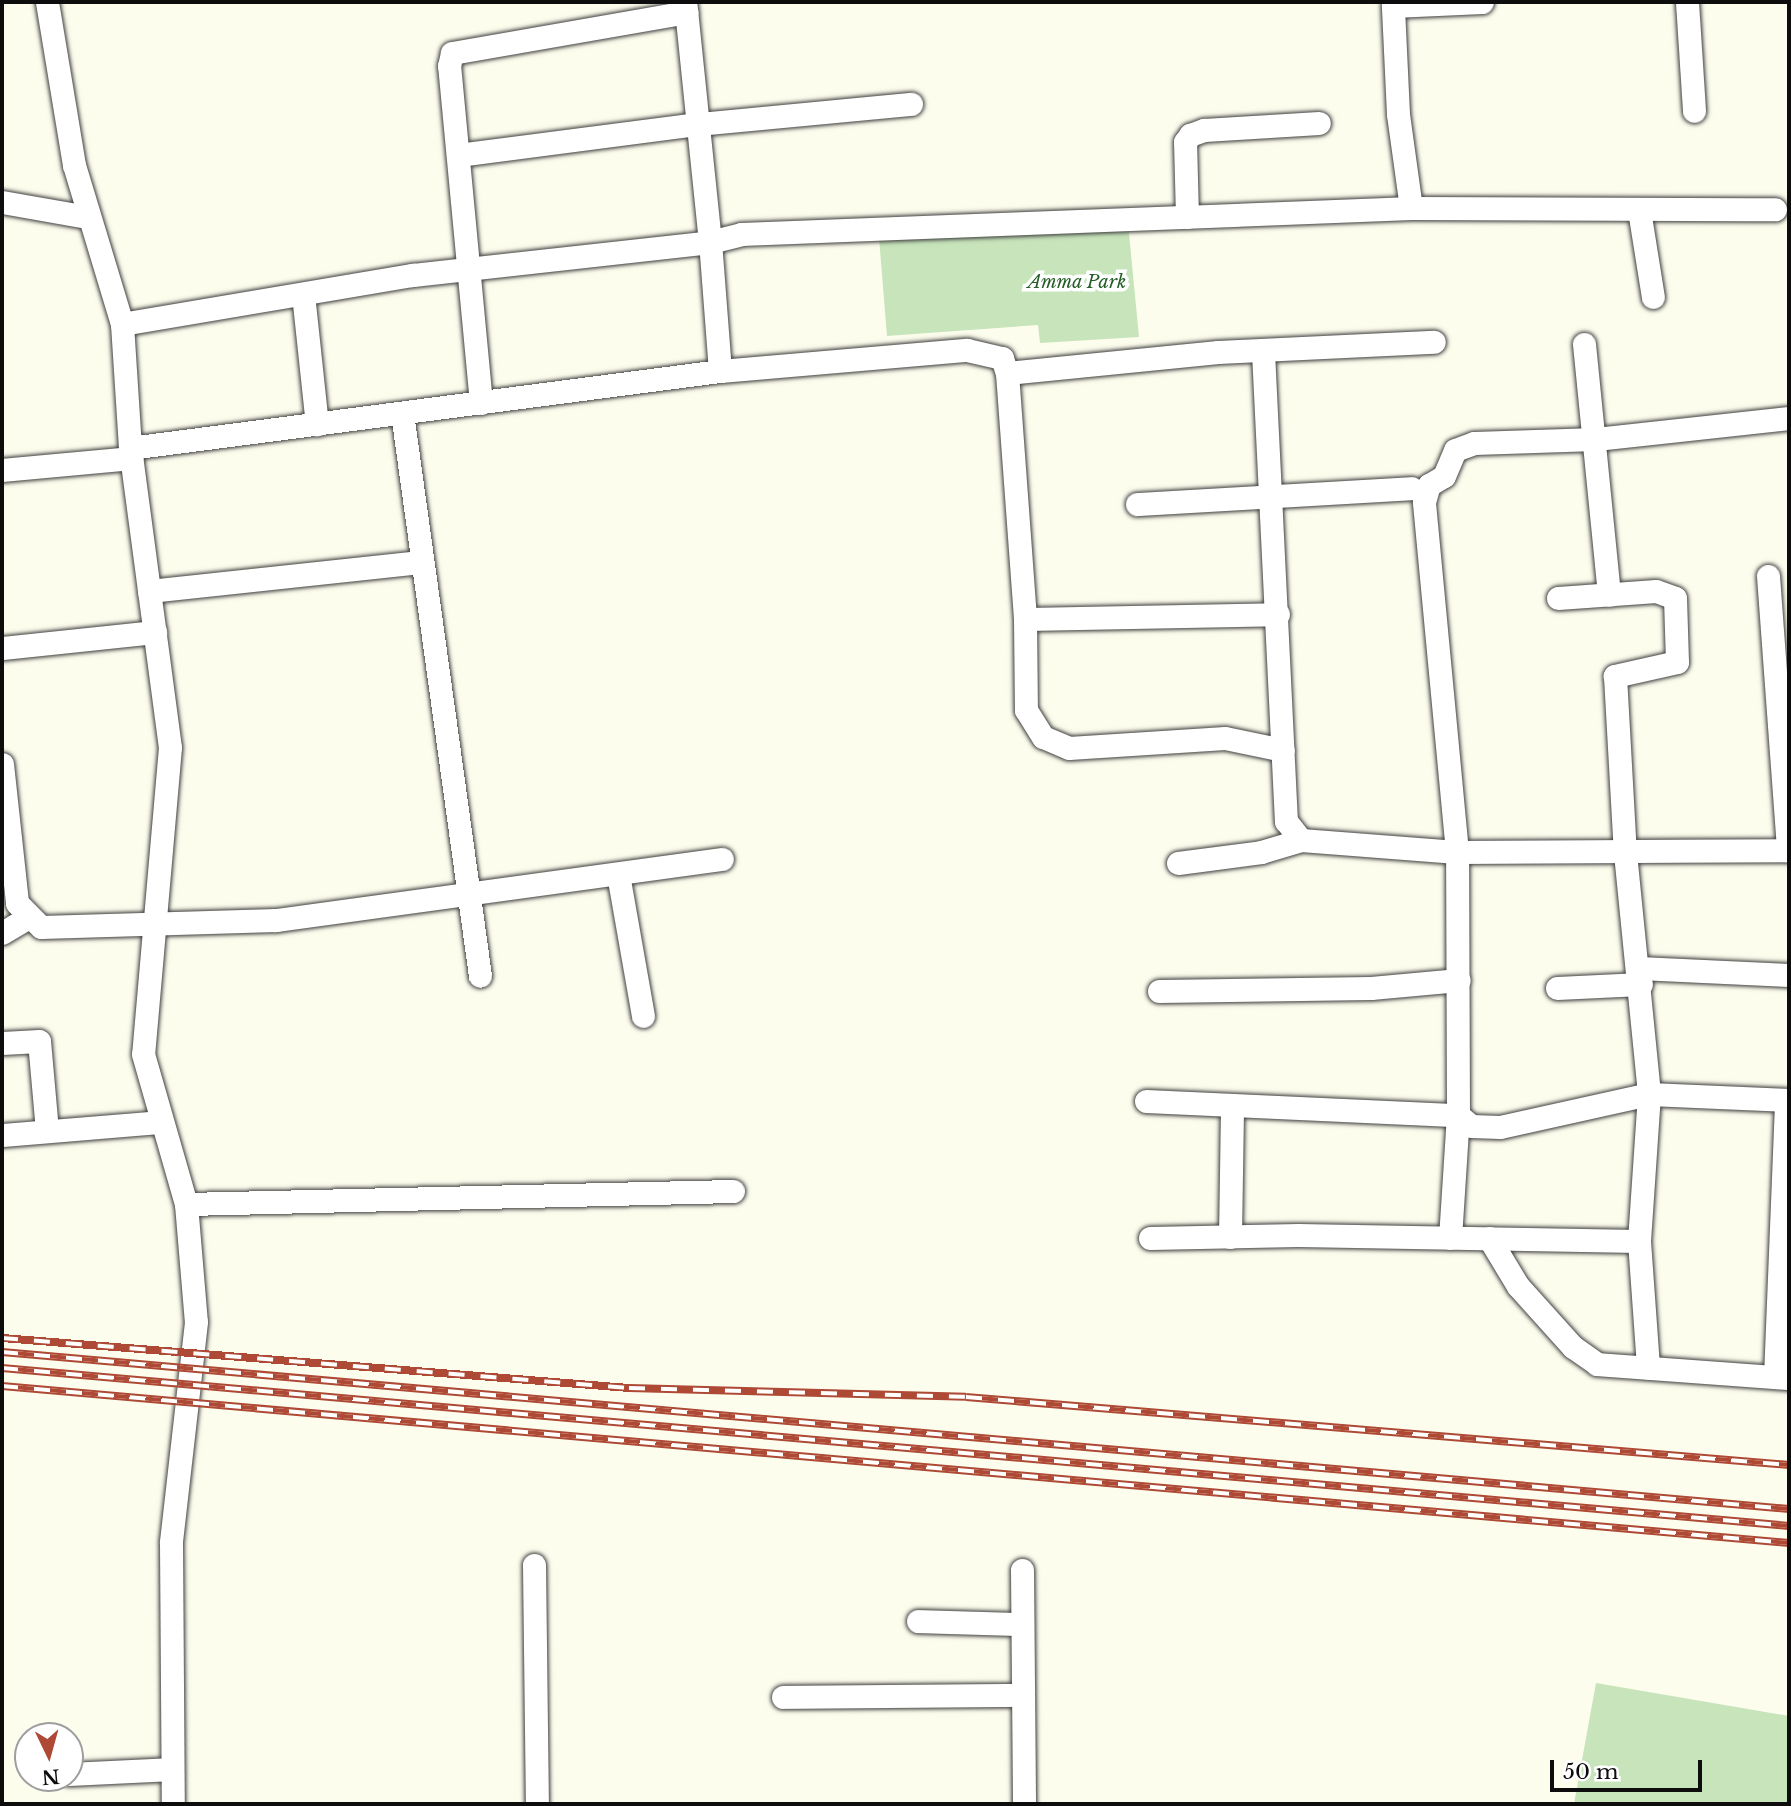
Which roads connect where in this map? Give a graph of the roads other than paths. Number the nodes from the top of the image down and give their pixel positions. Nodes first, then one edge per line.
1 (47, 2) edge
2 (1482, 2) edge
3 (1687, 2) edge
4 (686, 7) edge
5 (911, 104) dead end
6 (1695, 111) dead end
7 (1319, 123) dead end
8 (698, 124) junction
9 (458, 155) junction
10 (2, 202) edge
11 (1411, 208) junction
12 (1775, 209) dead end
13 (1639, 210) junction
14 (87, 217) junction
15 (1187, 217) junction
16 (710, 242) junction
17 (468, 268) junction
18 (303, 294) junction
19 (1653, 297) dead end
20 (122, 324) junction
21 (1434, 342) dead end
22 (1584, 344) dead end
23 (1263, 352) junction
24 (720, 371) junction
25 (1006, 373) junction
26 (481, 403) junction
27 (402, 413) junction
28 (1789, 418) edge
29 (317, 424) junction
30 (1596, 439) junction
31 (130, 453) junction
32 (2, 470) edge
33 (1412, 488) dead end
34 (1271, 497) junction
35 (1138, 504) dead end
36 (420, 562) junction
37 (1768, 576) dead end
38 (149, 591) junction
39 (1609, 595) junction
40 (1558, 598) dead end
41 (1278, 614) junction
42 (1025, 619) junction
43 (155, 632) junction
44 (2, 648) edge
45 (1780, 651) edge
46 (1283, 750) junction
47 (2, 764) edge
48 (4, 796) edge
49 (1301, 840) junction
50 (1789, 850) edge
51 (1457, 852) junction
52 (1625, 853) junction
53 (722, 859) dead end
54 (1178, 863) dead end
55 (618, 874) junction
56 (468, 894) junction
57 (27, 918) junction
58 (155, 923) junction
59 (2, 933) edge
60 (1789, 975) edge
61 (480, 976) dead end
62 (1640, 976) junction
63 (1459, 980) junction
64 (1557, 988) dead end
65 (1158, 991) dead end
66 (643, 1016) dead end
67 (2, 1043) edge
68 (1649, 1094) junction
69 (1788, 1100) edge
70 (1146, 1101) dead end
71 (1233, 1105) junction
72 (1458, 1115) junction
73 (159, 1122) junction
74 (47, 1131) junction
75 (2, 1135) edge
76 (733, 1191) dead end
77 (186, 1204) junction
78 (1230, 1237) junction
79 (1785, 1237) edge
80 (1150, 1238) dead end
81 (1450, 1238) junction
82 (1489, 1238) junction
83 (1639, 1241) junction
84 (1648, 1368) junction
85 (1782, 1378) edge
86 (534, 1565) dead end
87 (1021, 1570) dead end
88 (918, 1621) dead end
89 (1022, 1624) junction
90 (1022, 1695) junction
91 (783, 1696) dead end
92 (172, 1769) junction
93 (84, 1773) edge
94 (173, 1804) edge
95 (537, 1804) edge
96 (1024, 1804) edge

1 - 14 street
2 - 11 street
3 - 6 street
4 - 8 street
4 - 9 street
5 - 8 street
7 - 15 street
8 - 9 street
8 - 16 street
9 - 17 street
10 - 14 street
11 - 13 street
11 - 15 street
12 - 13 street
13 - 19 street
14 - 20 street
15 - 16 street
16 - 17 street
16 - 24 street
17 - 18 street
17 - 26 street
18 - 20 street
18 - 29 street
20 - 31 street
21 - 23 street
22 - 30 street
23 - 25 street
23 - 34 street
24 - 25 street
24 - 26 street
25 - 42 street
26 - 27 street
27 - 29 street
27 - 36 street
28 - 30 street
29 - 31 street
30 - 39 street
30 - 51 street
31 - 32 street
31 - 38 street
33 - 34 street
34 - 35 street
34 - 41 street
36 - 38 street
36 - 56 street
37 - 45 street
38 - 43 street
39 - 40 street
39 - 52 street
41 - 42 street
41 - 46 street
42 - 46 street
43 - 44 street
43 - 58 street
45 - 50 street
46 - 49 street
47 - 48 street
48 - 57 street
49 - 51 street
49 - 54 street
50 - 52 street
51 - 52 street
51 - 63 street
52 - 62 street
53 - 55 street
55 - 56 street
55 - 66 street
56 - 58 street
56 - 61 street
57 - 58 street
57 - 59 street
58 - 73 street
60 - 62 street
62 - 64 street
62 - 68 street
63 - 65 street
63 - 72 street
67 - 74 street
68 - 69 street
68 - 72 street
68 - 83 street
69 - 79 street
70 - 71 street
71 - 72 street
71 - 78 street
72 - 81 street
73 - 74 street
73 - 77 street
74 - 75 street
76 - 77 street
77 - 92 street
78 - 80 street
78 - 81 street
79 - 85 street
81 - 82 street
82 - 83 street
82 - 84 street
83 - 84 street
84 - 85 street
86 - 95 street
87 - 89 street
88 - 89 street
89 - 90 street
90 - 91 street
90 - 96 street
92 - 93 street
92 - 94 street

